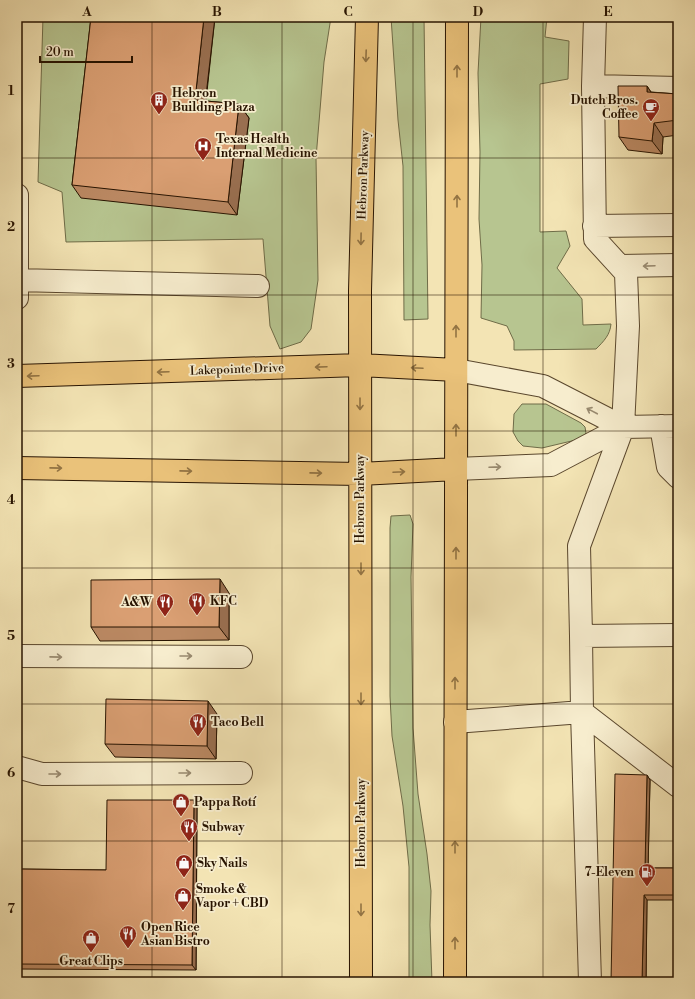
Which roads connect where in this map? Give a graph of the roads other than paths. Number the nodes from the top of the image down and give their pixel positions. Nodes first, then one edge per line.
1 (367, 17) edge
2 (457, 17) edge
3 (595, 17) edge
4 (593, 86) junction
5 (678, 88) edge
6 (17, 195) edge
7 (678, 225) edge
8 (594, 226) junction
9 (678, 265) edge
10 (620, 266) junction
11 (17, 280) edge
12 (258, 286) dead end
13 (17, 298) edge
14 (360, 365) junction
15 (456, 370) junction
16 (17, 376) edge
17 (670, 426) edge
18 (623, 427) junction
19 (17, 468) edge
20 (456, 468) junction
21 (360, 474) junction
22 (678, 477) edge
23 (678, 635) edge
24 (580, 636) junction
25 (17, 656) edge
26 (242, 657) dead end
27 (582, 712) junction
28 (455, 722) junction
29 (17, 767) edge
30 (241, 773) dead end
31 (678, 786) edge
32 (361, 982) edge
33 (454, 982) edge
34 (590, 982) edge

1 -> 14 main road, Hebron Parkway
15 -> 2 main road
3 - 4 lane
4 - 5 lane
4 - 8 lane
6 - 11 lane
7 - 8 lane
8 - 10 lane
9 -> 10 lane
10 - 18 lane
11 - 12 lane
11 - 13 lane
15 -> 14 main road, Lakepointe Drive
14 -> 16 main road, Lakepointe Drive
14 -> 21 main road, Hebron Parkway
18 -> 15 lane
20 -> 15 main road
17 - 18 lane
17 - 22 lane
20 -> 18 lane
18 - 24 lane
19 -> 21 main road
21 -> 20 main road
28 -> 20 main road
21 -> 32 main road, Hebron Parkway
23 - 24 lane
24 - 27 lane
25 -> 26 lane
27 - 28 lane
27 - 31 lane
27 - 34 lane
33 -> 28 main road
29 -> 30 lane

